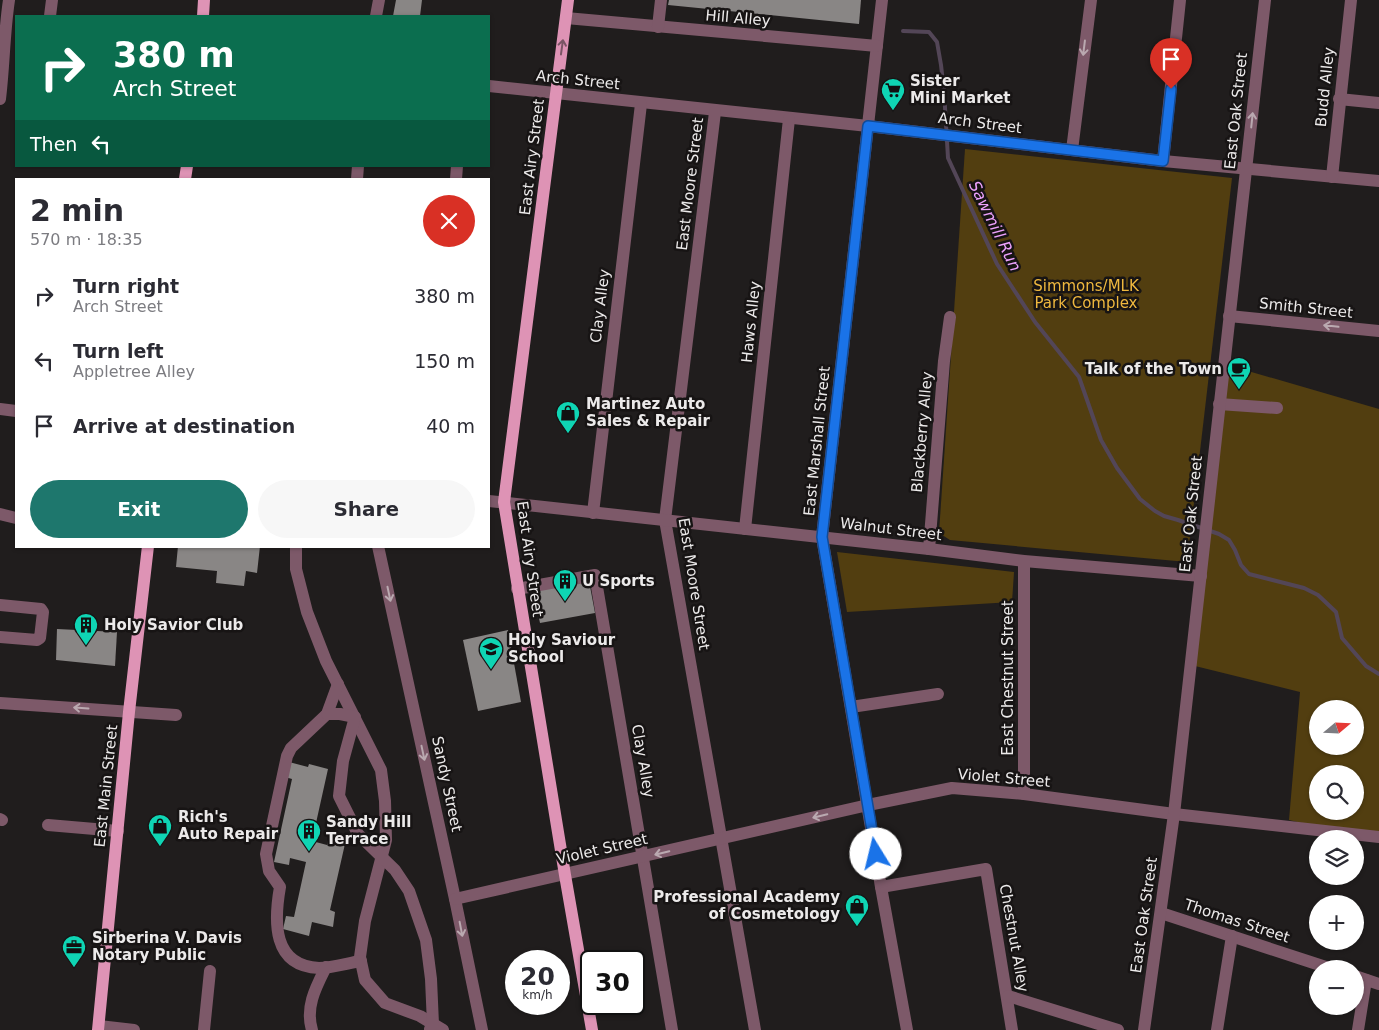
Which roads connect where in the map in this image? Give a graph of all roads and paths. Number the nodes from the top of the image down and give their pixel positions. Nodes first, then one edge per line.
1 (9, 0) edge
2 (52, 0) edge
3 (204, 0) edge
4 (379, 0) edge
5 (568, 0) edge
6 (660, 0) edge
7 (882, 0) edge
8 (1090, 0) edge
9 (1180, 0) edge
10 (1265, 0) edge
11 (1350, 0) edge
12 (50, 15) edge
13 (203, 15) edge
14 (376, 15) edge
15 (566, 18) junction
16 (658, 27) junction
17 (2, 32) edge
18 (877, 46) junction
19 (10, 68) edge
20 (490, 86) edge
21 (556, 94) junction
22 (1339, 99) junction
23 (0, 100) edge
24 (1379, 103) edge
25 (641, 104) junction
26 (715, 112) junction
27 (789, 119) junction
28 (868, 126) junction
29 (1072, 150) junction
30 (1163, 161) junction
31 (1246, 168) junction
32 (1332, 177) junction
33 (1379, 181) edge
34 (1229, 316) junction
35 (950, 317) dead end
36 (1379, 332) edge
37 (1219, 404) junction
38 (1277, 408) dead end
39 (0, 409) edge
40 (15, 411) edge
41 (490, 501) edge
42 (504, 502) junction
43 (593, 513) junction
44 (0, 514) edge
45 (15, 518) edge
46 (665, 520) junction
47 (745, 529) junction
48 (822, 537) junction
49 (148, 548) edge
50 (296, 548) edge
51 (378, 548) edge
52 (929, 549) junction
53 (1024, 561) junction
54 (1201, 576) junction
55 (517, 589) junction
56 (0, 605) edge
57 (0, 637) edge
58 (338, 684) junction
59 (938, 694) dead end
60 (0, 703) edge
61 (851, 706) junction
62 (130, 712) junction
63 (327, 714) junction
64 (176, 715) dead end
65 (355, 717) junction
66 (1024, 794) junction
67 (868, 805) junction
68 (1174, 814) junction
69 (48, 825) dead end
70 (118, 831) junction
71 (1379, 837) edge
72 (722, 839) junction
73 (382, 856) junction
74 (643, 857) junction
75 (564, 875) junction
76 (881, 887) junction
77 (455, 899) junction
78 (1161, 914) junction
79 (1232, 936) junction
80 (361, 961) junction
81 (1309, 961) edge
82 (326, 967) junction
83 (210, 971) dead end
84 (1364, 979) edge
85 (1379, 984) edge
86 (1008, 996) junction
87 (1359, 1015) edge
88 (99, 1028) edge
89 (435, 1028) edge
90 (134, 1030) edge
91 (204, 1030) edge
92 (312, 1030) edge
93 (482, 1030) edge
94 (592, 1030) edge
95 (672, 1030) edge
96 (755, 1030) edge
97 (907, 1030) edge
98 (1012, 1030) edge
99 (1118, 1030) edge
100 (1144, 1030) edge
101 (1217, 1030) edge
102 (1358, 1030) edge

1 - 17 street
2 - 12 street
3 - 13 main road
4 - 14 street
5 - 15 main road, East Airy Street
6 - 16 street
7 - 18 street, East Marshall Street
8 -> 29 street
9 - 30 street
31 -> 10 street, East Oak Street
11 - 22 street, Budd Alley
15 - 16 street, Hill Alley
21 -> 15 main road, East Airy Street
16 - 18 street, Hill Alley
17 - 19 street
18 - 28 street, East Marshall Street
19 - 23 street
20 - 21 street, Arch Street
21 - 25 street, Arch Street
21 - 42 main road, East Airy Street
22 - 24 street
22 - 32 street, Budd Alley
25 - 26 street, Arch Street
25 - 43 street, Clay Alley
26 - 27 street, Arch Street
26 - 46 street, East Moore Street
27 - 28 street, Arch Street
27 - 47 street, Haws Alley
28 - 29 street, Arch Street
28 - 48 street, East Marshall Street
29 - 30 street, Arch Street
30 - 31 street, Arch Street
31 - 32 street, Arch Street
31 - 34 street, East Oak Street
32 - 33 street, Arch Street
36 -> 34 street, Smith Street
34 - 37 street, East Oak Street
35 - 52 street, Blackberry Alley
37 - 38 street
37 - 54 street, East Oak Street
39 - 40 street
41 - 42 street, Walnut Street
42 - 43 street, Walnut Street
42 - 55 main road, East Airy Street
43 - 46 street, Walnut Street
44 - 45 street
46 - 47 street, Walnut Street
46 - 72 street, East Moore Street
47 - 48 street, Walnut Street
48 - 52 street, Walnut Street
48 - 61 street, East Marshall Street
49 - 62 main road, East Main Street
50 - 58 street
51 -> 77 street, Sandy Street
52 - 53 street, Walnut Street
53 - 54 street, Walnut Street
53 - 66 street, East Chestnut Street
54 - 68 street, East Oak Street
55 - 74 street, Clay Alley
55 - 75 main road, East Airy Street
56 - 57 street
58 - 63 street
58 - 65 street
59 - 61 street
62 -> 60 street
61 - 67 street, East Marshall Street
62 - 64 street
62 - 70 main road, East Main Street
63 - 65 street
63 - 82 street
65 - 73 street
65 - 73 street
66 - 67 street, Violet Street
66 - 68 street, Violet Street
67 -> 72 street, Violet Street
67 - 76 street, East Marshall Street
68 - 71 street, Violet Street
68 - 78 street, East Oak Street
69 - 70 street
70 - 88 main road, East Main Street
72 -> 74 street, Violet Street
72 - 96 street, East Moore Street
73 - 80 street
73 - 89 street
74 - 75 street, Violet Street
74 - 95 street, Clay Alley
75 - 77 street, Violet Street
75 - 94 main road, East Airy Street
76 - 86 street, Chestnut Alley
76 - 97 street, East Marshall Street
77 -> 93 street, Sandy Street
78 - 79 street, Thomas Street
78 - 100 street, East Oak Street
79 - 81 street, Thomas Street
79 - 101 street
80 - 82 street
80 - 89 street
82 - 92 street
83 - 91 street
84 - 85 street
86 - 98 street, Chestnut Alley
86 - 99 street
87 - 102 street
88 - 90 street

